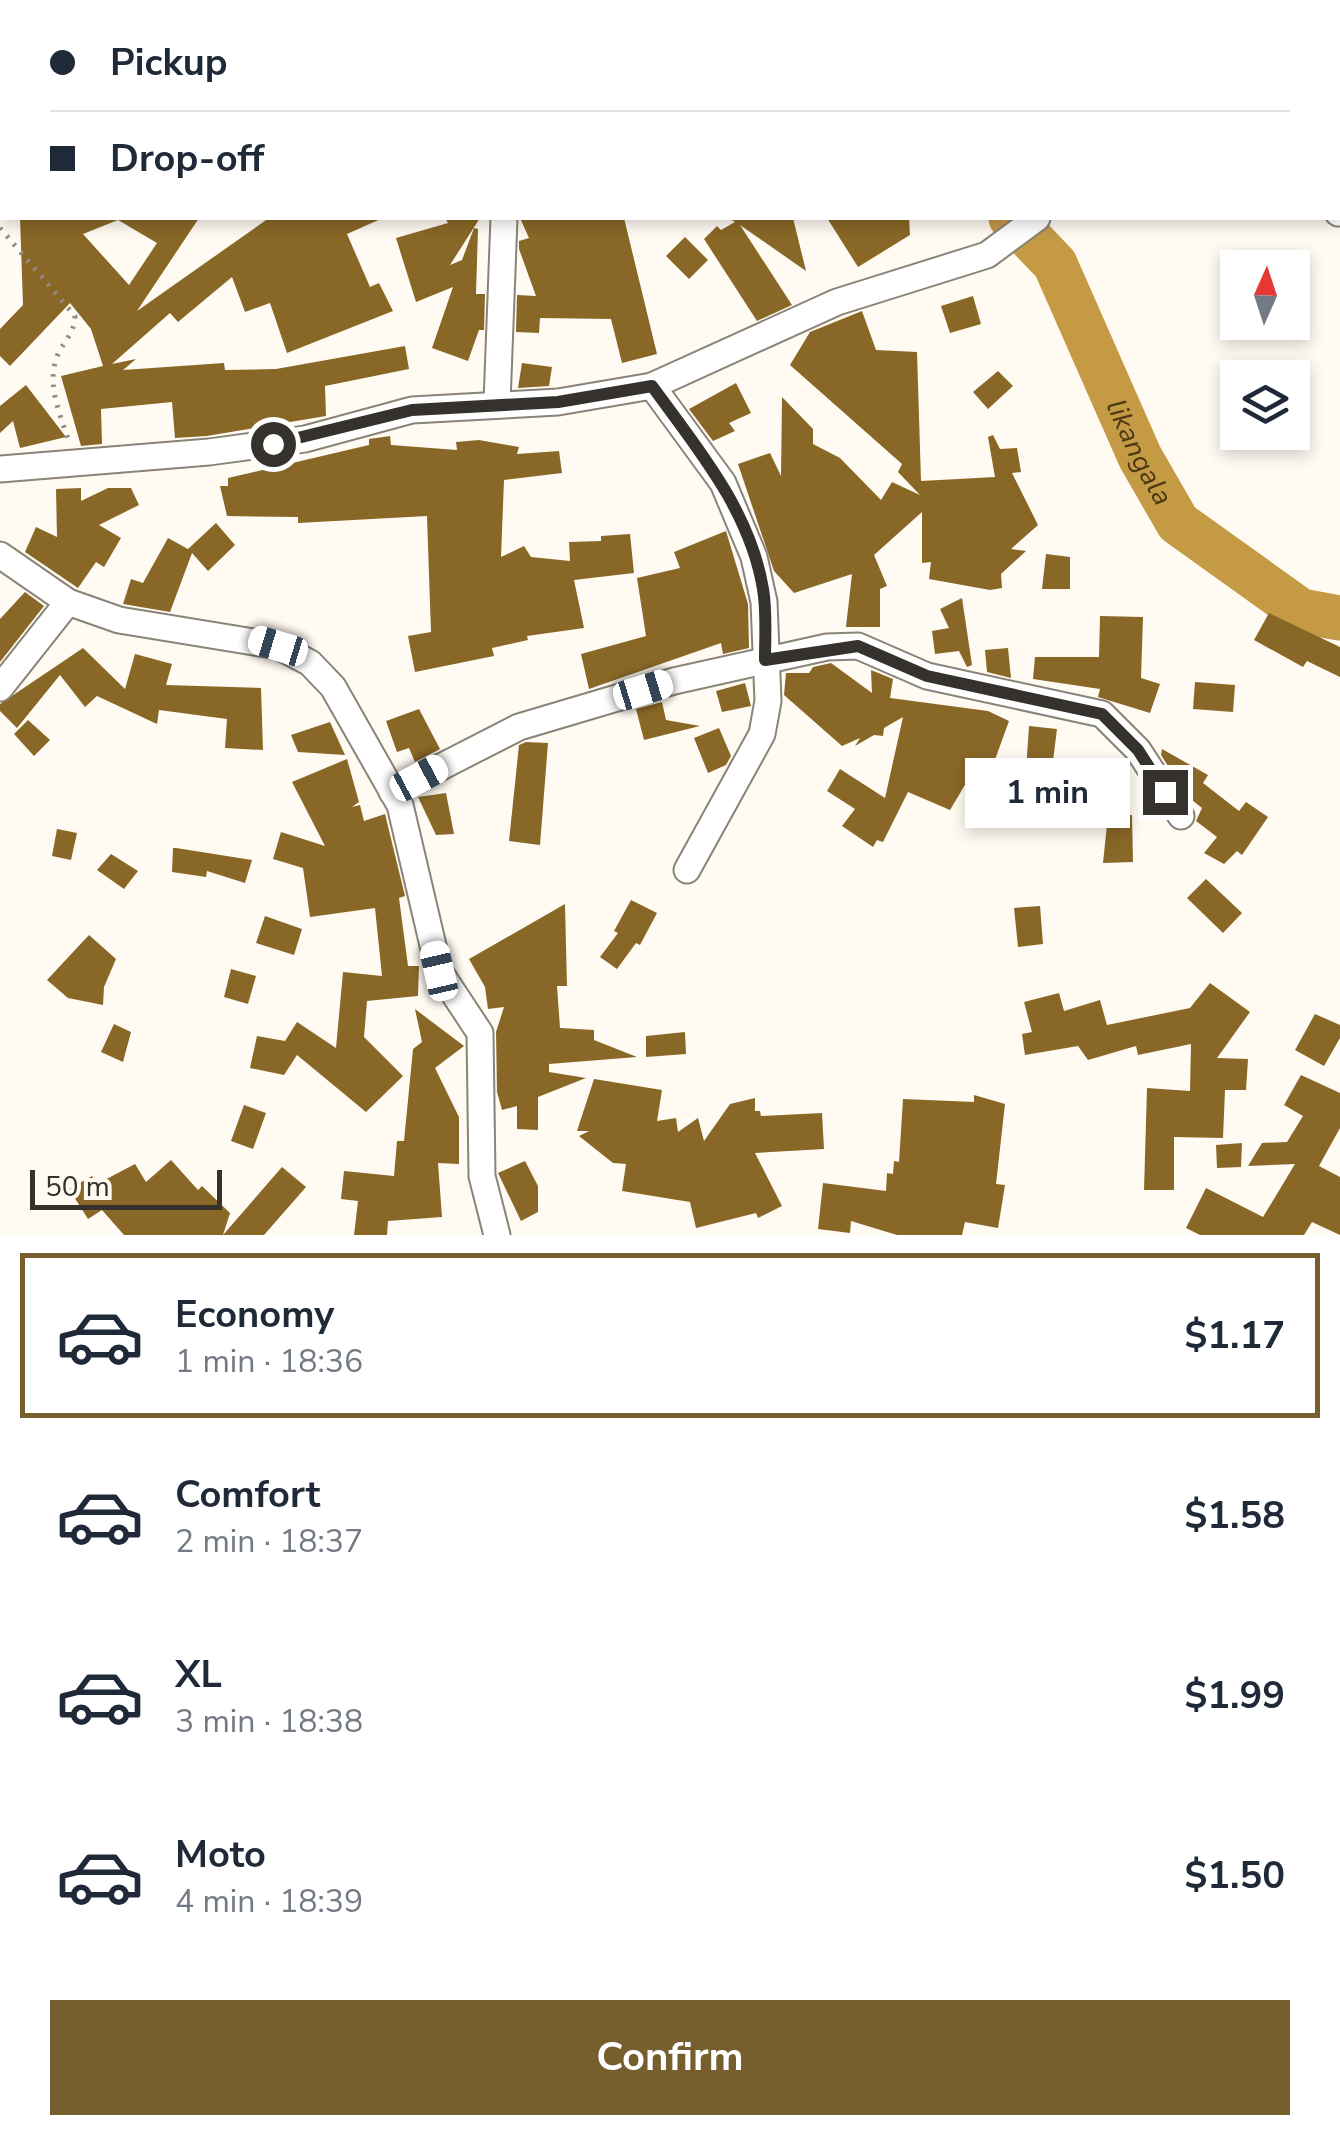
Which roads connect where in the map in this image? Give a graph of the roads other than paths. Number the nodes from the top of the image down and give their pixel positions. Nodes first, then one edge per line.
1 (504, 220) edge
2 (1029, 224) edge
3 (652, 386) junction
4 (497, 404) junction
5 (0, 469) edge
6 (0, 555) edge
7 (68, 602) junction
8 (765, 660) junction
9 (0, 688) edge
10 (392, 792) junction
11 (1181, 816) dead end
12 (686, 870) dead end
13 (497, 1235) edge

1 - 4 street
2 - 3 street
3 - 4 street
3 - 8 street
4 - 5 street
6 - 7 street
7 - 9 street
7 - 10 street
8 - 10 street
8 - 11 street
8 - 12 street
10 - 13 street

